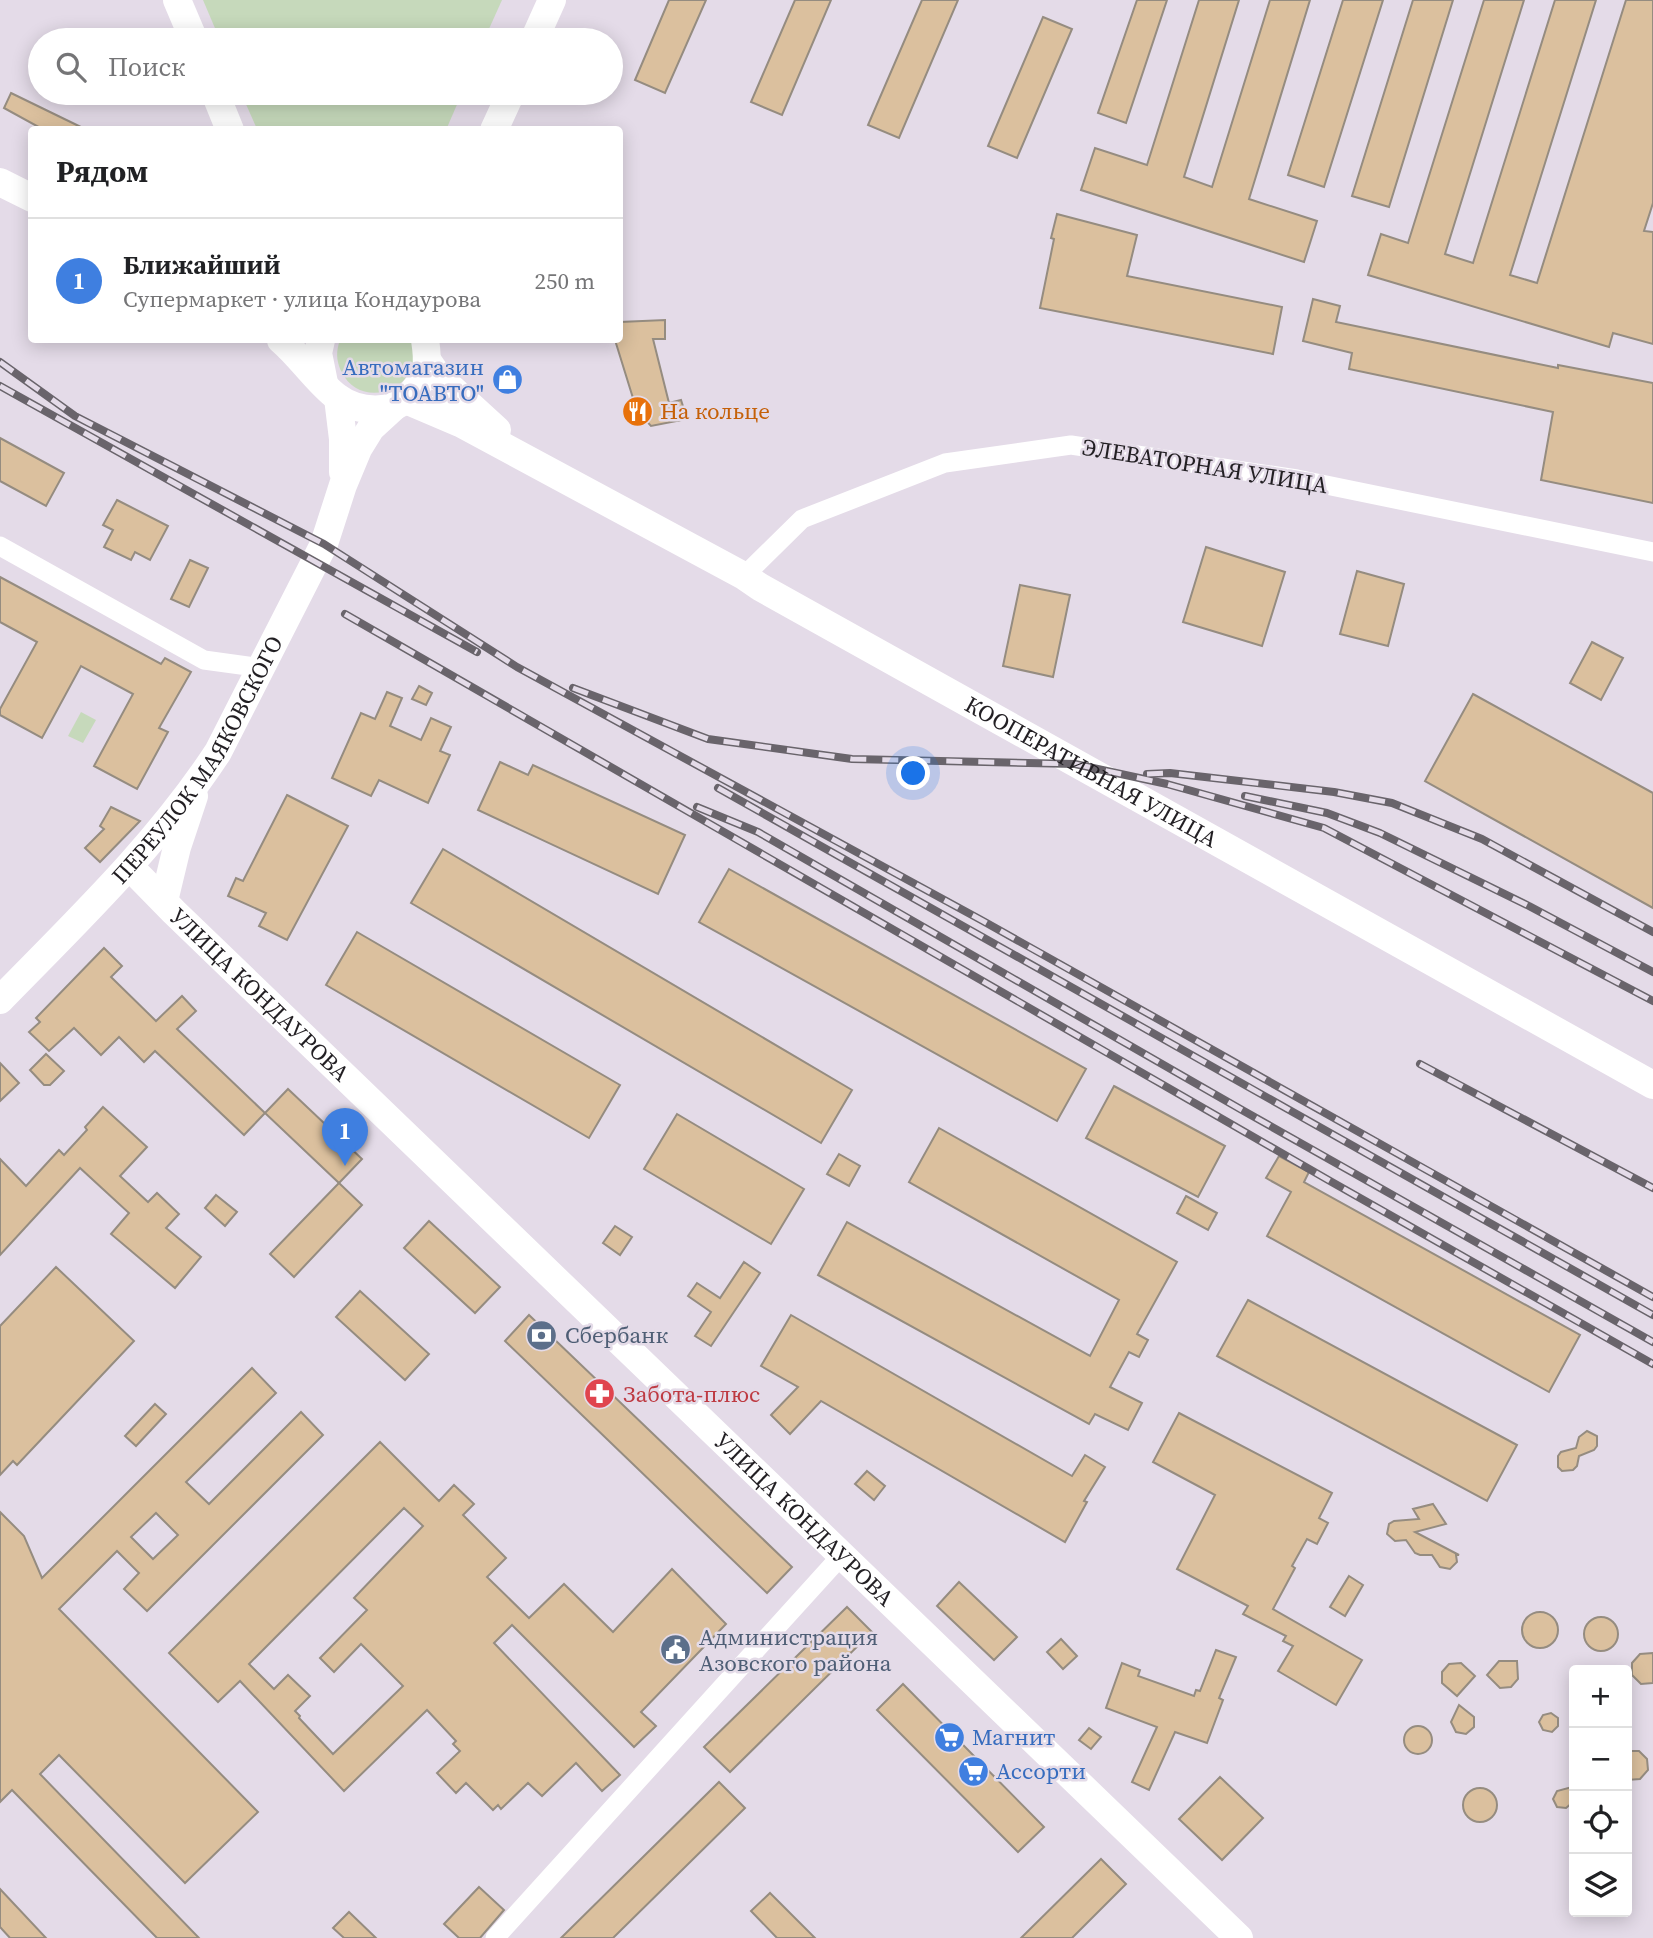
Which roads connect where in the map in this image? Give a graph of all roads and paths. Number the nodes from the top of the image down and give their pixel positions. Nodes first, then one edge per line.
1 (177, 0) edge
2 (552, 0) edge
3 (189, 28) edge
4 (539, 28) edge
5 (220, 105) edge
6 (506, 105) edge
7 (228, 126) edge
8 (497, 126) edge
9 (0, 183) edge
10 (28, 196) edge
11 (284, 343) edge
12 (318, 344) edge
13 (427, 351) edge
14 (331, 391) junction
15 (401, 403) junction
16 (530, 460) junction
17 (344, 485) junction
18 (0, 546) edge
19 (1653, 552) edge
20 (744, 576) junction
21 (262, 668) junction
22 (199, 780) junction
23 (130, 867) junction
24 (164, 901) junction
25 (0, 1000) edge
26 (1653, 1085) edge
27 (841, 1556) junction
28 (495, 1938) edge
29 (1238, 1938) edge

1 - 3 main road
2 - 4 main road
5 - 7 main road
6 - 8 main road
9 - 10 main road
11 - 14 main road
12 - 14 main road
13 - 15 main road, ПЕРЕУЛОК МАЯКОВСКОГО
13 - 16 main road, КООПЕРАТИВНАЯ УЛИЦА
14 - 15 main road
14 - 17 main road
15 - 16 main road, КООПЕРАТИВНАЯ УЛИЦА
15 - 17 main road, ПЕРЕУЛОК МАЯКОВСКОГО
16 - 20 main road, КООПЕРАТИВНАЯ УЛИЦА
17 - 21 main road, ПЕРЕУЛОК МАЯКОВСКОГО
18 - 21 street
19 - 20 street, ЭЛЕВАТОРНАЯ УЛИЦА
20 - 26 main road, КООПЕРАТИВНАЯ УЛИЦА
21 - 22 main road, ПЕРЕУЛОК МАЯКОВСКОГО
22 - 23 main road, ПЕРЕУЛОК МАЯКОВСКОГО
22 - 24 main road
23 - 24 main road, УЛИЦА КОНДАУРОВА
23 - 25 main road, ПЕРЕУЛОК МАЯКОВСКОГО
24 - 27 main road, УЛИЦА КОНДАУРОВА
27 - 28 street
27 - 29 main road, УЛИЦА КОНДАУРОВА

